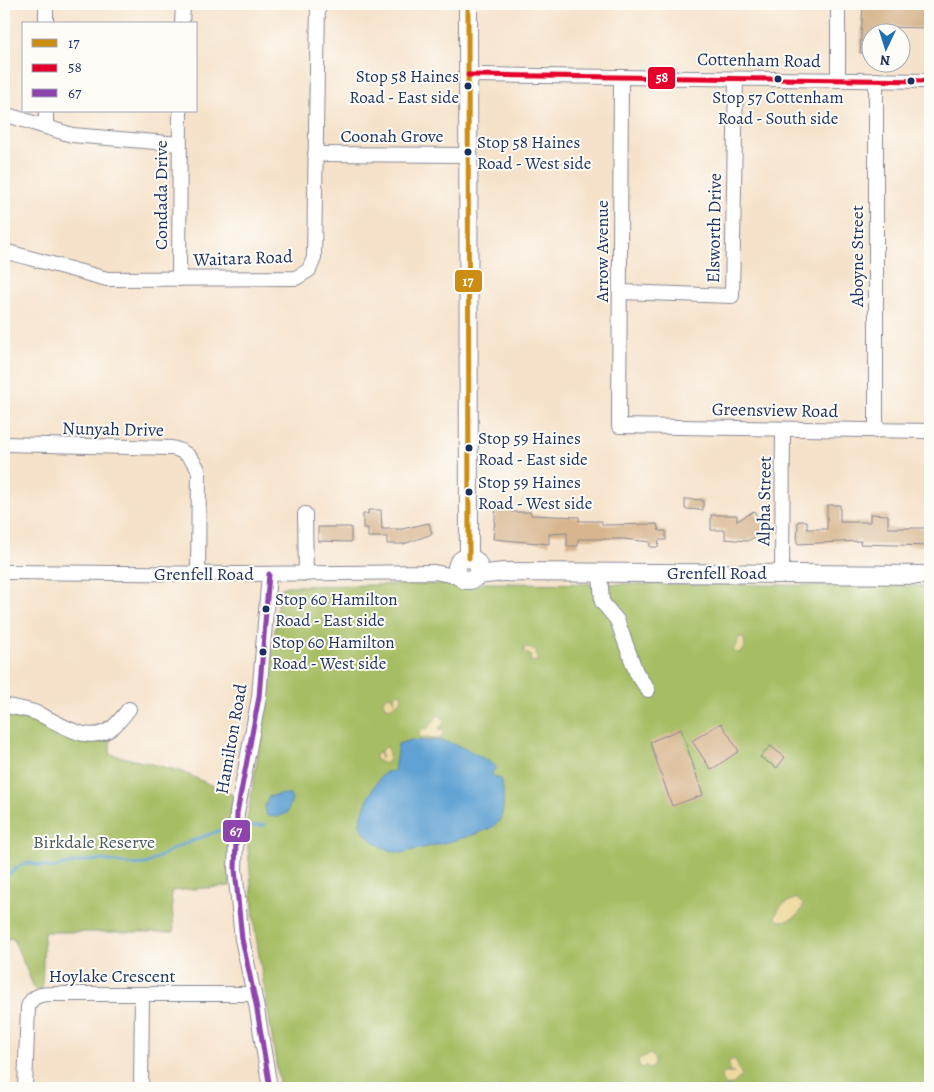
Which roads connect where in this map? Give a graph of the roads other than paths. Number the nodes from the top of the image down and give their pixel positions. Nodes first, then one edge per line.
1 (46, 4) edge
2 (183, 4) edge
3 (318, 4) edge
4 (468, 4) edge
5 (838, 4) edge
6 (46, 22) edge
7 (182, 22) edge
8 (468, 75) junction
9 (621, 76) junction
10 (736, 79) junction
11 (838, 80) junction
12 (876, 80) junction
13 (930, 81) edge
14 (46, 112) edge
15 (180, 112) edge
16 (4, 114) edge
17 (46, 127) junction
18 (179, 144) junction
19 (315, 154) junction
20 (468, 155) junction
21 (4, 252) edge
22 (179, 279) junction
23 (621, 292) junction
24 (619, 426) joint
25 (783, 429) junction
26 (876, 431) junction
27 (930, 431) edge
28 (4, 444) edge
29 (305, 514) dead end
30 (468, 568) junction
31 (4, 572) edge
32 (600, 573) junction
33 (782, 573) junction
34 (198, 574) junction
35 (269, 574) junction
36 (306, 574) junction
37 (930, 575) edge
38 (648, 690) dead end
39 (4, 705) edge
40 (129, 709) dead end
41 (254, 994) junction
42 (142, 995) junction
43 (25, 1088) edge
44 (141, 1088) edge
45 (270, 1088) edge

1 - 6 street
2 - 7 street
3 - 19 street, Waitara Road
4 - 8 main road
5 - 11 street
8 - 9 street, Cottenham Road
8 - 20 main road
9 - 10 street, Cottenham Road
9 - 23 street, Arrow Avenue
10 - 11 street, Cottenham Road
10 - 23 street, Elsworth Drive
11 - 12 street, Cottenham Road
12 - 13 street, Cottenham Road
12 - 26 street, Aboyne Street
14 - 17 street
15 - 18 street, Condada Drive
16 - 17 street
17 - 18 street
18 - 22 street, Condada Drive
19 - 20 street, Coonah Grove
19 - 22 street, Waitara Road
20 - 30 main road
21 - 22 street, Waitara Road
23 - 24 street, Arrow Avenue
24 - 25 street, Greensview Road
25 - 26 street, Greensview Road
25 - 33 street, Alpha Street
26 - 27 street, Greensview Road
28 - 34 street, Nunyah Drive
29 - 36 street
30 - 32 main road, Grenfell Road
30 - 36 street, Grenfell Road
31 - 34 street, Grenfell Road
32 - 33 main road, Grenfell Road
32 - 38 street
33 - 37 main road, Grenfell Road
34 - 35 street, Grenfell Road
35 - 36 street, Grenfell Road
35 - 41 street, Hamilton Road
39 - 40 street
41 - 42 street, Hoylake Crescent
41 - 45 street, Hamilton Road
42 - 43 street, Hoylake Crescent
42 - 44 street

